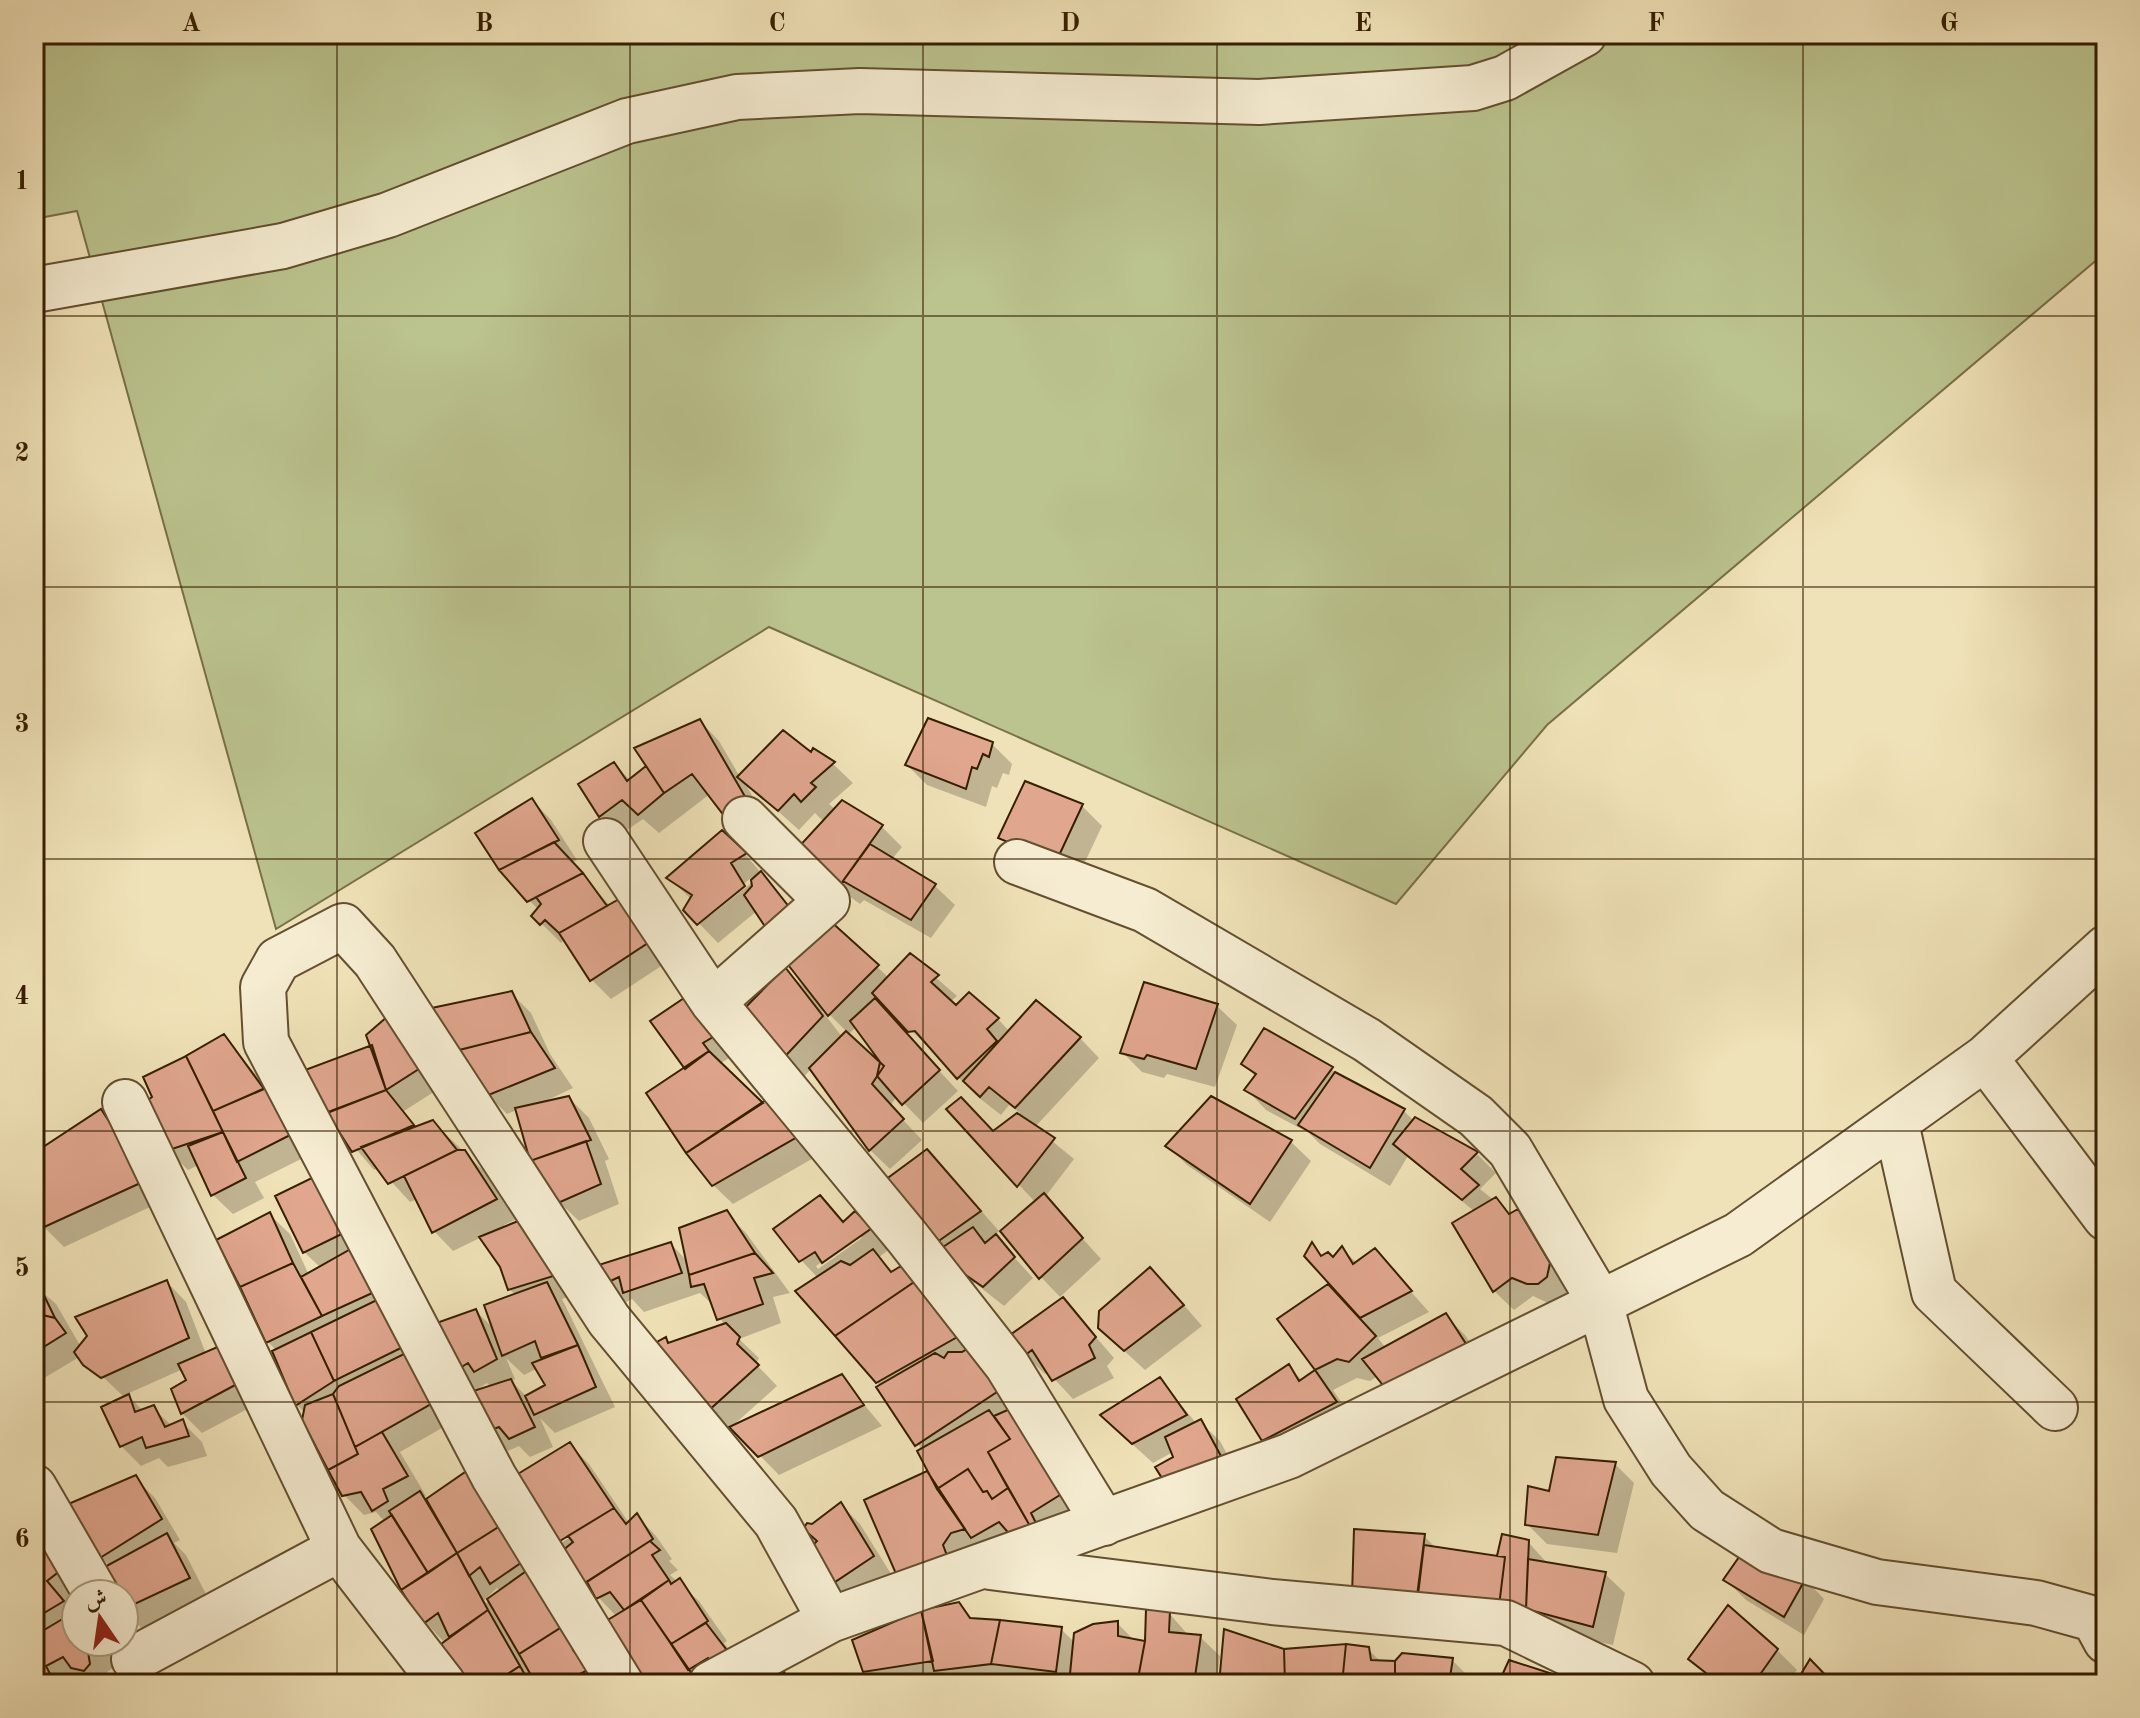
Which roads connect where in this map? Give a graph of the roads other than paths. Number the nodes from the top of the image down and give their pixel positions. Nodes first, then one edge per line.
1 (1584, 34) edge
2 (34, 290) edge
3 (745, 819) dead end
4 (606, 841) dead end
5 (1017, 862) dead end
6 (2106, 948) edge
7 (713, 1002) junction
8 (1985, 1058) junction
9 (125, 1102) dead end
10 (1896, 1123) junction
11 (2106, 1218) edge
12 (1600, 1302) junction
13 (2055, 1408) dead end
14 (34, 1487) edge
15 (1104, 1523) junction
16 (339, 1549) junction
17 (980, 1565) junction
18 (87, 1578) edge
19 (830, 1620) junction
20 (2106, 1641) edge
21 (134, 1662) edge
22 (443, 1684) edge
23 (621, 1684) edge
24 (711, 1684) edge
25 (1632, 1684) edge

1 - 2 street
3 - 7 street
4 - 7 street
5 - 12 street
6 - 8 street
7 - 15 street
8 - 10 street
8 - 11 street
9 - 16 street
10 - 12 street
10 - 13 street
12 - 15 street
12 - 20 street
14 - 18 street
15 - 17 street
16 - 21 street
16 - 22 street
17 - 19 street
17 - 25 street
19 - 23 street
19 - 24 street

